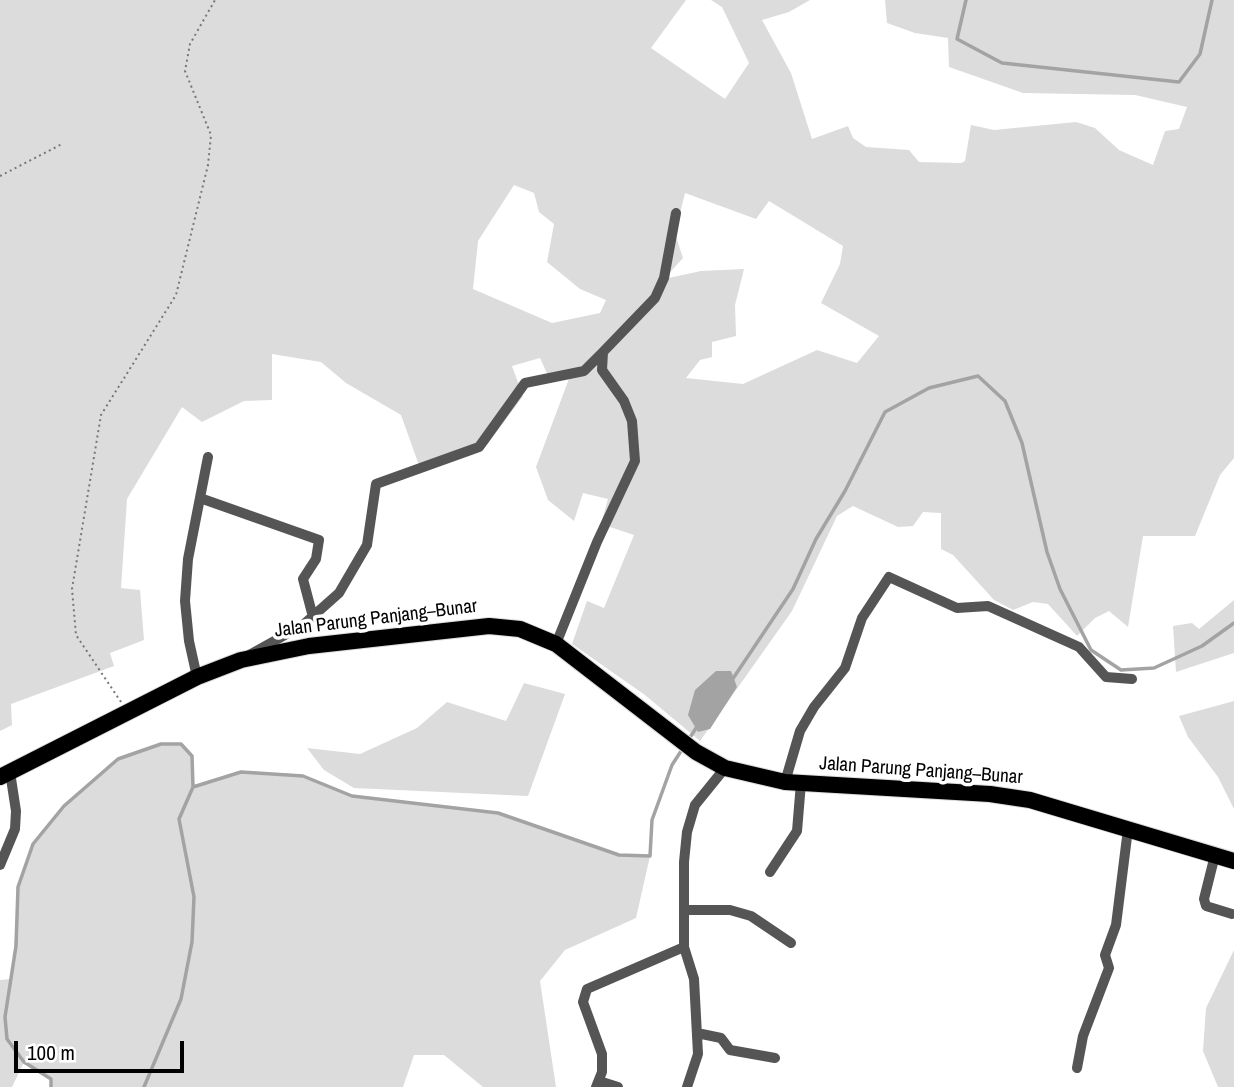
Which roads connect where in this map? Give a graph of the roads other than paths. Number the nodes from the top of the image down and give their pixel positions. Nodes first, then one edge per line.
1 (676, 213) dead end
2 (603, 352) junction
3 (208, 457) dead end
4 (200, 498) junction
5 (313, 617) junction
6 (556, 644) junction
7 (241, 660) junction
8 (197, 677) junction
9 (1132, 679) dead end
10 (725, 768) junction
11 (5, 774) edge
12 (793, 783) junction
13 (1128, 829) junction
14 (1215, 855) junction
15 (1234, 861) edge
16 (0, 865) edge
17 (770, 872) dead end
18 (684, 910) junction
19 (1232, 914) dead end
20 (791, 943) dead end
21 (684, 947) junction
22 (697, 1033) junction
23 (775, 1058) dead end
24 (1077, 1069) dead end
25 (598, 1084) edge
26 (618, 1087) edge
27 (687, 1087) edge

1 - 2 street
2 - 5 street
2 - 6 street
3 - 4 street
4 - 5 street
4 - 8 street
5 - 7 street
6 - 7 main road, Jalan Parung Panjang–Bunar
6 - 10 main road, Jalan Parung Panjang–Bunar
7 - 8 main road, Jalan Parung Panjang–Bunar
8 - 11 main road, Jalan Parung Panjang–Bunar
9 - 12 street
10 - 12 main road, Jalan Parung Panjang–Bunar
10 - 18 street
11 - 16 street
12 - 13 main road, Jalan Parung Panjang–Bunar
12 - 17 street
13 - 14 main road, Jalan Parung Panjang–Bunar
13 - 24 street
14 - 15 main road, Jalan Parung Panjang–Bunar
14 - 19 street
18 - 20 street
18 - 21 street
21 - 22 street
21 - 25 street
22 - 23 street
22 - 27 street
25 - 26 street

